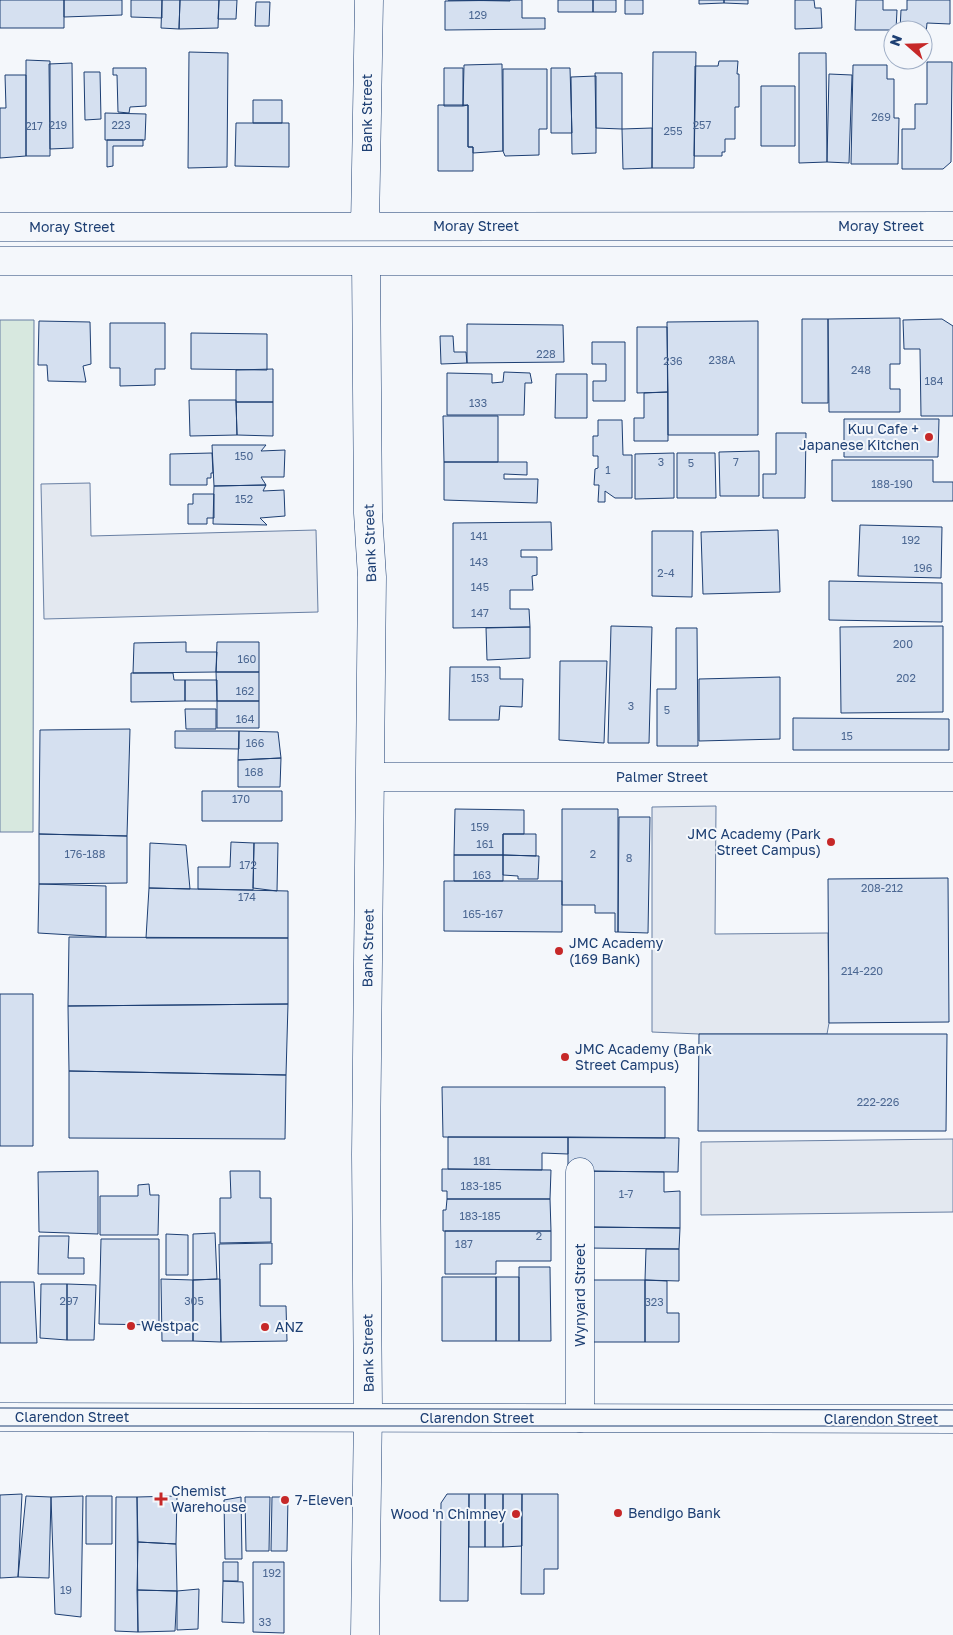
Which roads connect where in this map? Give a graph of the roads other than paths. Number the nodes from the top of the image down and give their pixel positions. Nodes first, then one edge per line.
1 (369, 0) edge
2 (365, 226) junction
3 (953, 226) edge
4 (0, 227) edge
5 (0, 261) edge
6 (366, 261) junction
7 (953, 261) edge
8 (370, 777) junction
9 (953, 777) edge
10 (580, 1172) dead end
11 (0, 1417) edge
12 (368, 1418) junction
13 (580, 1418) junction
14 (953, 1419) edge
15 (365, 1635) edge

1 - 2 street, Bank Street
2 - 3 street, Moray Street
2 - 4 street, Moray Street
5 - 6 street
6 - 7 street
6 - 8 street, Bank Street
8 - 9 street, Palmer Street
8 - 12 street, Bank Street
10 - 13 street, Wynyard Street
11 - 12 street, Clarendon Street
12 - 13 street, Clarendon Street
12 - 15 street, Bank Street
13 - 14 street, Clarendon Street

